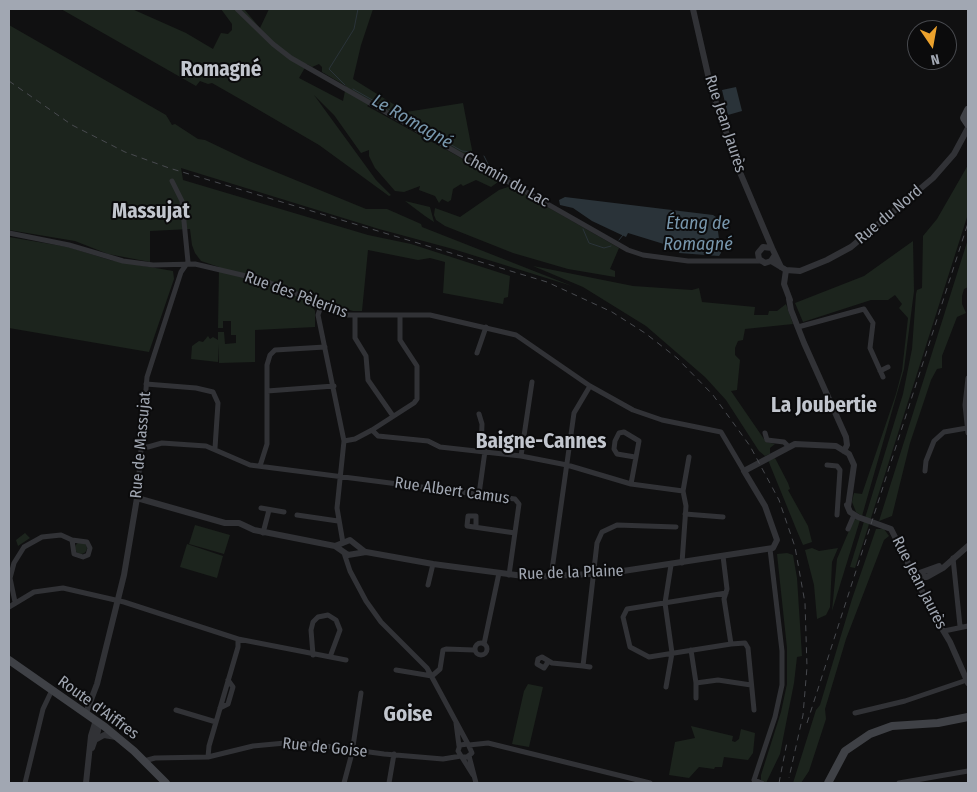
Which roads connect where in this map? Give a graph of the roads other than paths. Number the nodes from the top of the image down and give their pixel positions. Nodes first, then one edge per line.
1 (237, 9) edge
2 (693, 9) edge
3 (968, 110) edge
4 (968, 126) edge
5 (172, 181) dead end
6 (9, 233) edge
7 (768, 247) junction
8 (758, 253) junction
9 (773, 258) junction
10 (746, 259) junction
11 (761, 261) junction
12 (188, 265) junction
13 (784, 268) junction
14 (321, 306) junction
15 (400, 315) junction
16 (355, 316) junction
17 (798, 325) junction
18 (486, 327) junction
19 (325, 347) junction
20 (477, 354) dead end
21 (888, 367) dead end
22 (880, 371) junction
23 (883, 377) dead end
24 (968, 378) edge
25 (532, 382) dead end
26 (146, 384) junction
27 (334, 386) junction
28 (590, 386) junction
29 (267, 391) junction
30 (479, 414) dead end
31 (393, 416) junction
32 (372, 430) junction
33 (968, 430) edge
34 (765, 433) dead end
35 (344, 441) junction
36 (140, 446) junction
37 (789, 447) junction
38 (215, 448) junction
39 (483, 451) junction
40 (844, 451) junction
41 (521, 456) junction
42 (635, 457) junction
43 (689, 457) dead end
44 (567, 465) junction
45 (827, 465) dead end
46 (260, 466) junction
47 (744, 471) junction
48 (925, 471) dead end
49 (340, 478) junction
50 (631, 484) junction
51 (684, 492) junction
52 (839, 493) junction
53 (479, 494) junction
54 (849, 494) junction
55 (137, 498) junction
56 (261, 508) dead end
57 (268, 510) junction
58 (284, 512) dead end
59 (685, 514) junction
60 (297, 515) dead end
61 (837, 515) dead end
62 (854, 515) junction
63 (723, 517) dead end
64 (338, 521) junction
65 (476, 527) dead end
66 (676, 527) dead end
67 (848, 529) dead end
68 (340, 531) junction
69 (263, 532) junction
70 (516, 533) junction
71 (72, 540) dead end
72 (350, 540) junction
73 (357, 546) junction
74 (968, 546) edge
75 (342, 548) junction
76 (773, 548) junction
77 (366, 552) junction
78 (354, 554) junction
79 (722, 556) junction
80 (953, 558) junction
81 (682, 563) junction
82 (432, 564) junction
83 (671, 565) junction
84 (499, 573) junction
85 (509, 575) junction
86 (593, 575) junction
87 (353, 576) junction
88 (915, 576) junction
89 (930, 576) junction
90 (551, 577) junction
91 (428, 585) dead end
92 (922, 590) junction
93 (726, 593) junction
94 (118, 601) junction
95 (15, 602) junction
96 (665, 603) junction
97 (9, 607) edge
98 (960, 626) junction
99 (968, 626) edge
100 (944, 631) junction
101 (238, 639) junction
102 (484, 644) junction
103 (731, 644) junction
104 (474, 650) junction
105 (691, 650) junction
106 (672, 653) junction
107 (313, 654) junction
108 (330, 657) junction
109 (9, 660) edge
110 (346, 660) dead end
111 (548, 662) dead end
112 (582, 666) junction
113 (590, 667) dead end
114 (396, 670) dead end
115 (432, 676) junction
116 (967, 681) edge
117 (696, 683) junction
118 (750, 685) junction
119 (666, 688) dead end
120 (52, 690) junction
121 (361, 693) dead end
122 (696, 698) dead end
123 (176, 710) dead end
124 (754, 710) dead end
125 (86, 713) junction
126 (855, 713) dead end
127 (968, 717) edge
128 (97, 721) junction
129 (216, 722) junction
130 (456, 723) junction
131 (117, 737) junction
132 (93, 743) junction
133 (488, 743) junction
134 (469, 744) junction
135 (458, 749) junction
136 (90, 751) junction
137 (352, 751) junction
138 (394, 754) junction
139 (471, 754) junction
140 (208, 757) junction
141 (462, 757) junction
142 (448, 758) junction
143 (144, 761) junction
144 (968, 771) edge
145 (473, 775) junction
146 (752, 782) edge
147 (25, 783) edge
148 (86, 783) edge
149 (166, 783) edge
150 (344, 783) edge
151 (389, 783) edge
152 (476, 783) edge
153 (650, 783) edge
154 (762, 783) edge
155 (828, 783) edge
156 (899, 783) edge

1 - 10 street, Chemin du Lac
2 - 7 street, Rue Jean Jaurès
3 - 4 main road
4 - 13 street, Rue du Nord
5 - 12 street
6 - 12 street, Rue des Pèlerins
7 - 8 street
7 - 9 street, Rue Jean Jaurès
8 - 10 street, Chemin du Lac
8 - 11 street
9 - 11 street
9 - 13 street
10 - 11 street, Chemin du Lac
12 - 14 street, Rue des Pèlerins
12 - 26 street, Rue de Massujat
13 - 17 street
14 - 16 street, Rue des Pèlerins
14 - 19 street
15 - 16 street, Rue des Pèlerins
15 - 18 street, Rue des Pèlerins
15 - 31 street
16 - 31 street
17 - 22 street
17 - 40 street
18 - 20 street
18 - 28 street, Rue des Pèlerins
19 - 27 street
19 - 29 street
21 - 22 street
22 - 23 street
24 - 33 street
25 - 41 street
26 - 36 street, Rue de Massujat
26 - 38 street
27 - 29 street
27 - 35 street
28 - 44 street
28 - 47 street, Rue des Pèlerins
29 - 46 street
30 - 39 street
31 - 32 street
32 - 35 street
32 - 39 street
33 - 48 street
34 - 37 street
35 - 49 street
36 - 38 street
36 - 55 street, Rue de Massujat
37 - 40 street
37 - 47 street
38 - 46 street, Rue Albert Camus
39 - 41 street
39 - 53 street
40 - 54 street
41 - 44 street
42 - 42 street
42 - 50 street
43 - 51 street
44 - 50 street
44 - 90 street
45 - 52 street
46 - 49 street, Rue Albert Camus
47 - 76 street
49 - 53 street, Rue Albert Camus
49 - 64 street
50 - 51 street
51 - 59 street
52 - 54 street
52 - 61 street
53 - 70 street, Rue Albert Camus
54 - 62 street
55 - 69 street
55 - 94 street, Rue de Massujat
56 - 57 street
57 - 58 street
57 - 69 street
59 - 63 street
59 - 81 street
60 - 64 street
62 - 67 street
62 - 88 street, Rue Jean Jaurès
64 - 68 street
65 - 70 street
66 - 86 street
68 - 72 street
68 - 75 street
69 - 75 street
70 - 85 street, Rue Albert Camus
71 - 95 street
72 - 73 street, Rue de la Plaine
72 - 75 street
73 - 77 street, Rue de la Plaine
73 - 78 street
74 - 80 street
75 - 78 street, Rue de la Plaine
75 - 87 street
76 - 79 street, Rue de la Plaine
76 - 146 street
77 - 78 street, Rue de la Plaine
77 - 82 street, Rue de la Plaine
78 - 87 street
79 - 81 street, Rue de la Plaine
79 - 93 street
80 - 88 street
80 - 89 street
80 - 98 street
81 - 83 street, Rue de la Plaine
82 - 84 street, Rue de la Plaine
82 - 91 street
83 - 86 street, Rue de la Plaine
83 - 96 street
84 - 85 street, Rue de la Plaine
84 - 102 street
85 - 90 street, Rue de la Plaine
86 - 90 street, Rue de la Plaine
86 - 112 street
87 - 115 street
88 - 89 street
88 - 92 street, Rue Jean Jaurès
89 - 92 street
92 - 100 street, Rue Jean Jaurès
93 - 96 street
93 - 103 street
94 - 95 street
94 - 101 street
94 - 125 street, Rue de Massujat
95 - 97 street
96 - 106 street
96 - 106 street
98 - 99 street
98 - 100 street
100 - 116 street, Rue Jean Jaurès
101 - 107 street
101 - 129 street
102 - 104 street
102 - 104 street
103 - 105 street
103 - 118 street
104 - 115 street
105 - 106 street
105 - 117 street
106 - 119 street
107 - 108 street
107 - 108 street
108 - 110 street
109 - 120 main road, Route d'Aiffres
111 - 112 street
112 - 113 street
114 - 115 street
115 - 130 street
116 - 126 street
117 - 118 street
117 - 122 street
118 - 124 street
120 - 125 main road, Route d'Aiffres
120 - 147 street
121 - 137 street
123 - 129 street
125 - 128 main road, Route d'Aiffres
127 - 155 main road
128 - 131 main road, Route d'Aiffres
128 - 132 street
128 - 136 street
129 - 140 street
130 - 134 street
130 - 135 street
131 - 132 street
131 - 143 main road, Route d'Aiffres
132 - 136 street
133 - 134 street
133 - 139 street
133 - 153 street
134 - 135 street
134 - 139 street
135 - 141 street
135 - 142 street
136 - 148 street
137 - 138 street, Rue de Goise
137 - 140 street, Rue de Goise
137 - 150 street
138 - 142 street, Rue de Goise
138 - 151 street
139 - 141 street, Rue de Goise
139 - 145 street
140 - 143 street, Rue de Goise
141 - 142 street, Rue de Goise
141 - 145 street
143 - 149 main road, Route d'Aiffres
144 - 156 street
145 - 152 street
146 - 154 street

